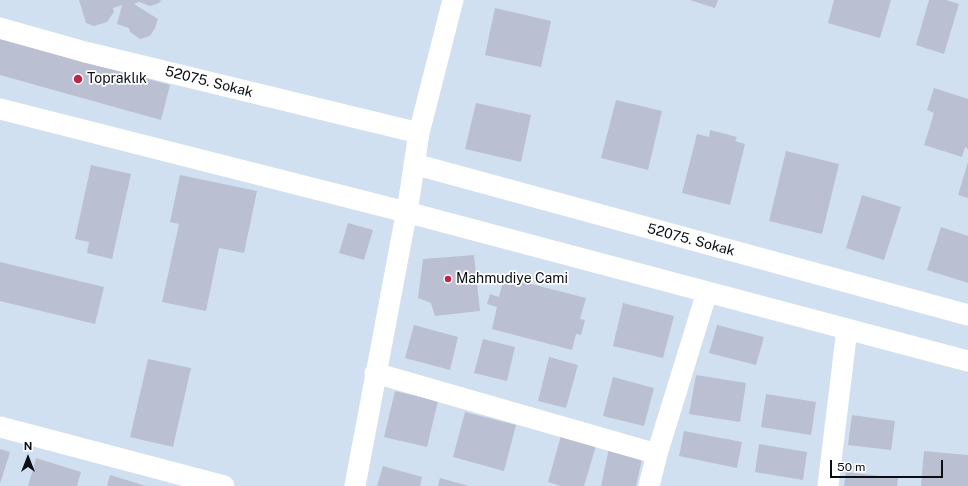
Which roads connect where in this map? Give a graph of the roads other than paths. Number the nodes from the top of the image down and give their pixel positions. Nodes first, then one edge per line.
1 (453, 0) edge
2 (0, 28) edge
3 (0, 109) edge
4 (419, 133) junction
5 (414, 164) junction
6 (406, 212) junction
7 (707, 292) junction
8 (968, 316) edge
9 (847, 329) junction
10 (965, 358) edge
11 (375, 373) junction
12 (0, 427) edge
13 (657, 454) junction
14 (224, 486) edge
15 (355, 486) edge
16 (649, 486) edge
17 (828, 486) edge

1 - 4 street
2 - 4 street, 52075. Sokak
3 - 6 street
4 - 5 street
5 - 6 street
5 - 8 street, 52075. Sokak
6 - 7 street
6 - 11 street
7 - 9 street
7 - 13 street
9 - 10 street
9 - 17 street
11 - 13 street
11 - 15 street
12 - 14 street
13 - 16 street

